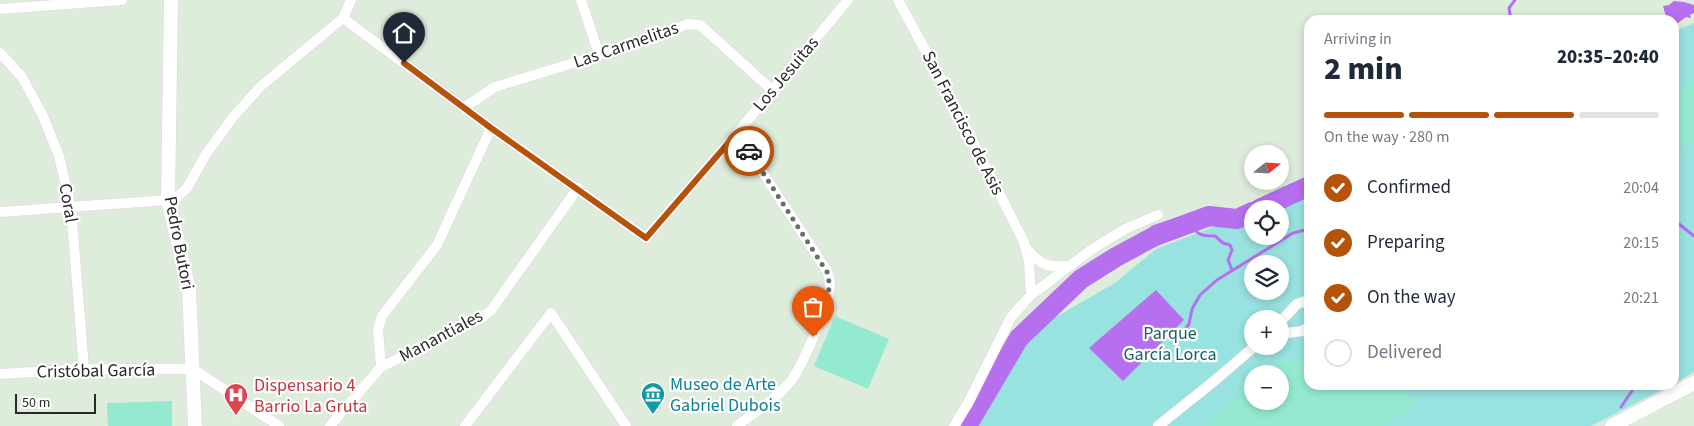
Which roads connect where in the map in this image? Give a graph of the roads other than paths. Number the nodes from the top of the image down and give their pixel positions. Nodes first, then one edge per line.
1 (122, 0) edge
2 (171, 0) edge
3 (351, 0) edge
4 (581, 0) edge
5 (848, 0) edge
6 (898, 0) edge
7 (0, 9) edge
8 (343, 18) junction
9 (0, 53) edge
10 (599, 55) junction
11 (772, 90) junction
12 (465, 107) junction
13 (491, 128) junction
14 (737, 133) junction
15 (578, 188) junction
16 (168, 200) junction
17 (71, 208) junction
18 (0, 212) edge
19 (1158, 216) dead end
20 (1025, 247) junction
21 (1070, 266) junction
22 (1031, 295) junction
23 (1304, 302) edge
24 (1289, 312) edge
25 (1304, 330) edge
26 (1289, 333) edge
27 (1244, 355) edge
28 (381, 368) junction
29 (193, 369) junction
30 (84, 370) junction
31 (0, 374) edge
32 (1694, 383) edge
33 (195, 426) edge
34 (279, 426) edge
35 (330, 426) edge
36 (465, 426) edge
37 (626, 426) edge
38 (737, 426) edge
39 (954, 426) edge
40 (1158, 426) edge
41 (1612, 426) edge

1 - 7 street
2 - 16 street, Pedro Butori
3 - 8 street
4 - 10 street
5 - 11 street, Los Jesuitas
6 - 20 street, San Francisco de Asis
8 - 12 street
8 - 16 street
9 - 17 street, Coral
10 - 11 street, Las Carmelitas
10 - 12 street, Las Carmelitas
11 - 14 street, Los Jesuitas
12 - 13 street
13 - 15 street
13 - 28 street
14 - 15 street, Los Jesuitas
14 - 38 street
15 - 28 street, Manantiales
16 - 17 street
16 - 29 street, Pedro Butori
17 - 18 street
17 - 30 street, Coral
19 - 21 street
20 - 21 street, San Francisco de Asis
20 - 22 street, San Francisco de Asis
21 - 22 street
22 - 39 street
23 - 24 street
25 - 26 street
27 - 40 street
28 - 35 street, Manantiales
29 - 30 street, Cristóbal García
29 - 33 street, Pedro Butori
29 - 34 street
30 - 31 street, Cristóbal García
32 - 41 street
36 - 37 street

